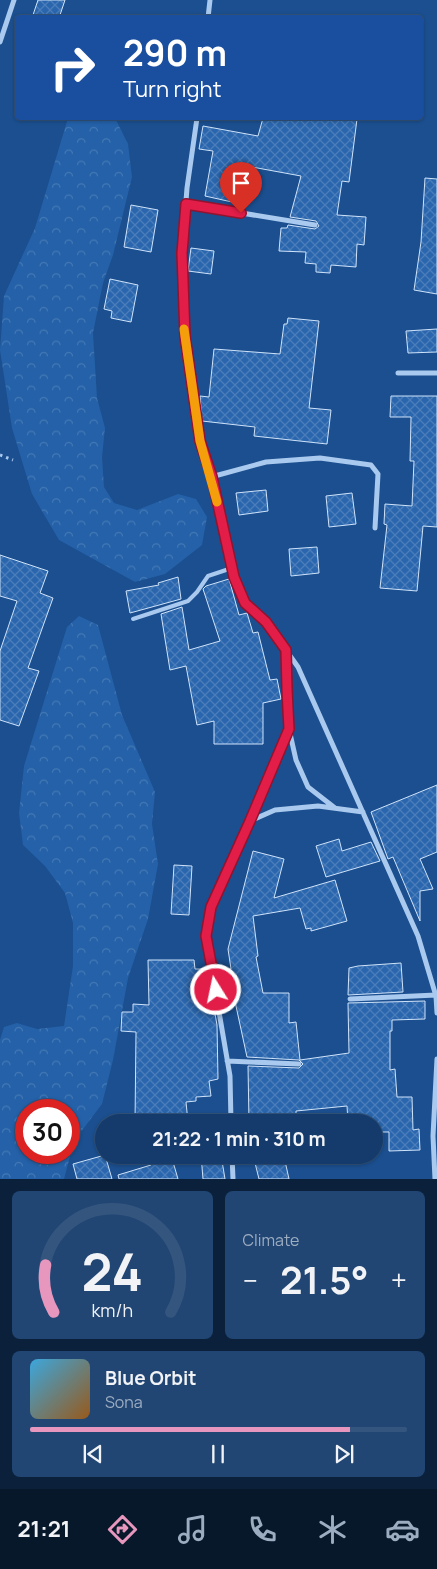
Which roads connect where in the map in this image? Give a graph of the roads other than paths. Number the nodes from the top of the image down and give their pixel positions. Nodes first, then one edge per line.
1 (14, 0) edge
2 (210, 0) edge
3 (208, 15) edge
4 (0, 42) edge
5 (197, 120) edge
6 (186, 204) junction
7 (315, 226) dead end
8 (398, 373) dead end
9 (437, 373) edge
10 (212, 477) junction
11 (376, 528) dead end
12 (232, 568) junction
13 (133, 619) dead end
14 (286, 650) junction
15 (289, 729) junction
16 (336, 809) junction
17 (363, 812) junction
18 (250, 821) junction
19 (436, 995) edge
20 (350, 1000) dead end
21 (437, 1013) edge
22 (437, 1059) edge
23 (227, 1061) junction
24 (299, 1064) dead end
25 (230, 1114) edge
26 (232, 1164) edge
27 (233, 1179) edge
28 (435, 1179) edge

1 - 4 street
2 - 3 street
5 - 6 street
6 - 7 street
6 - 10 street
8 - 9 street
10 - 11 street
10 - 12 street
12 - 13 lane
12 - 14 street
14 - 15 street
14 - 17 street
15 - 16 street
15 - 18 street
16 - 17 street
16 - 18 street
17 - 19 street
18 - 23 street
19 - 20 street
19 - 21 street
22 - 28 street
23 - 24 street
23 - 25 street
26 - 27 street

